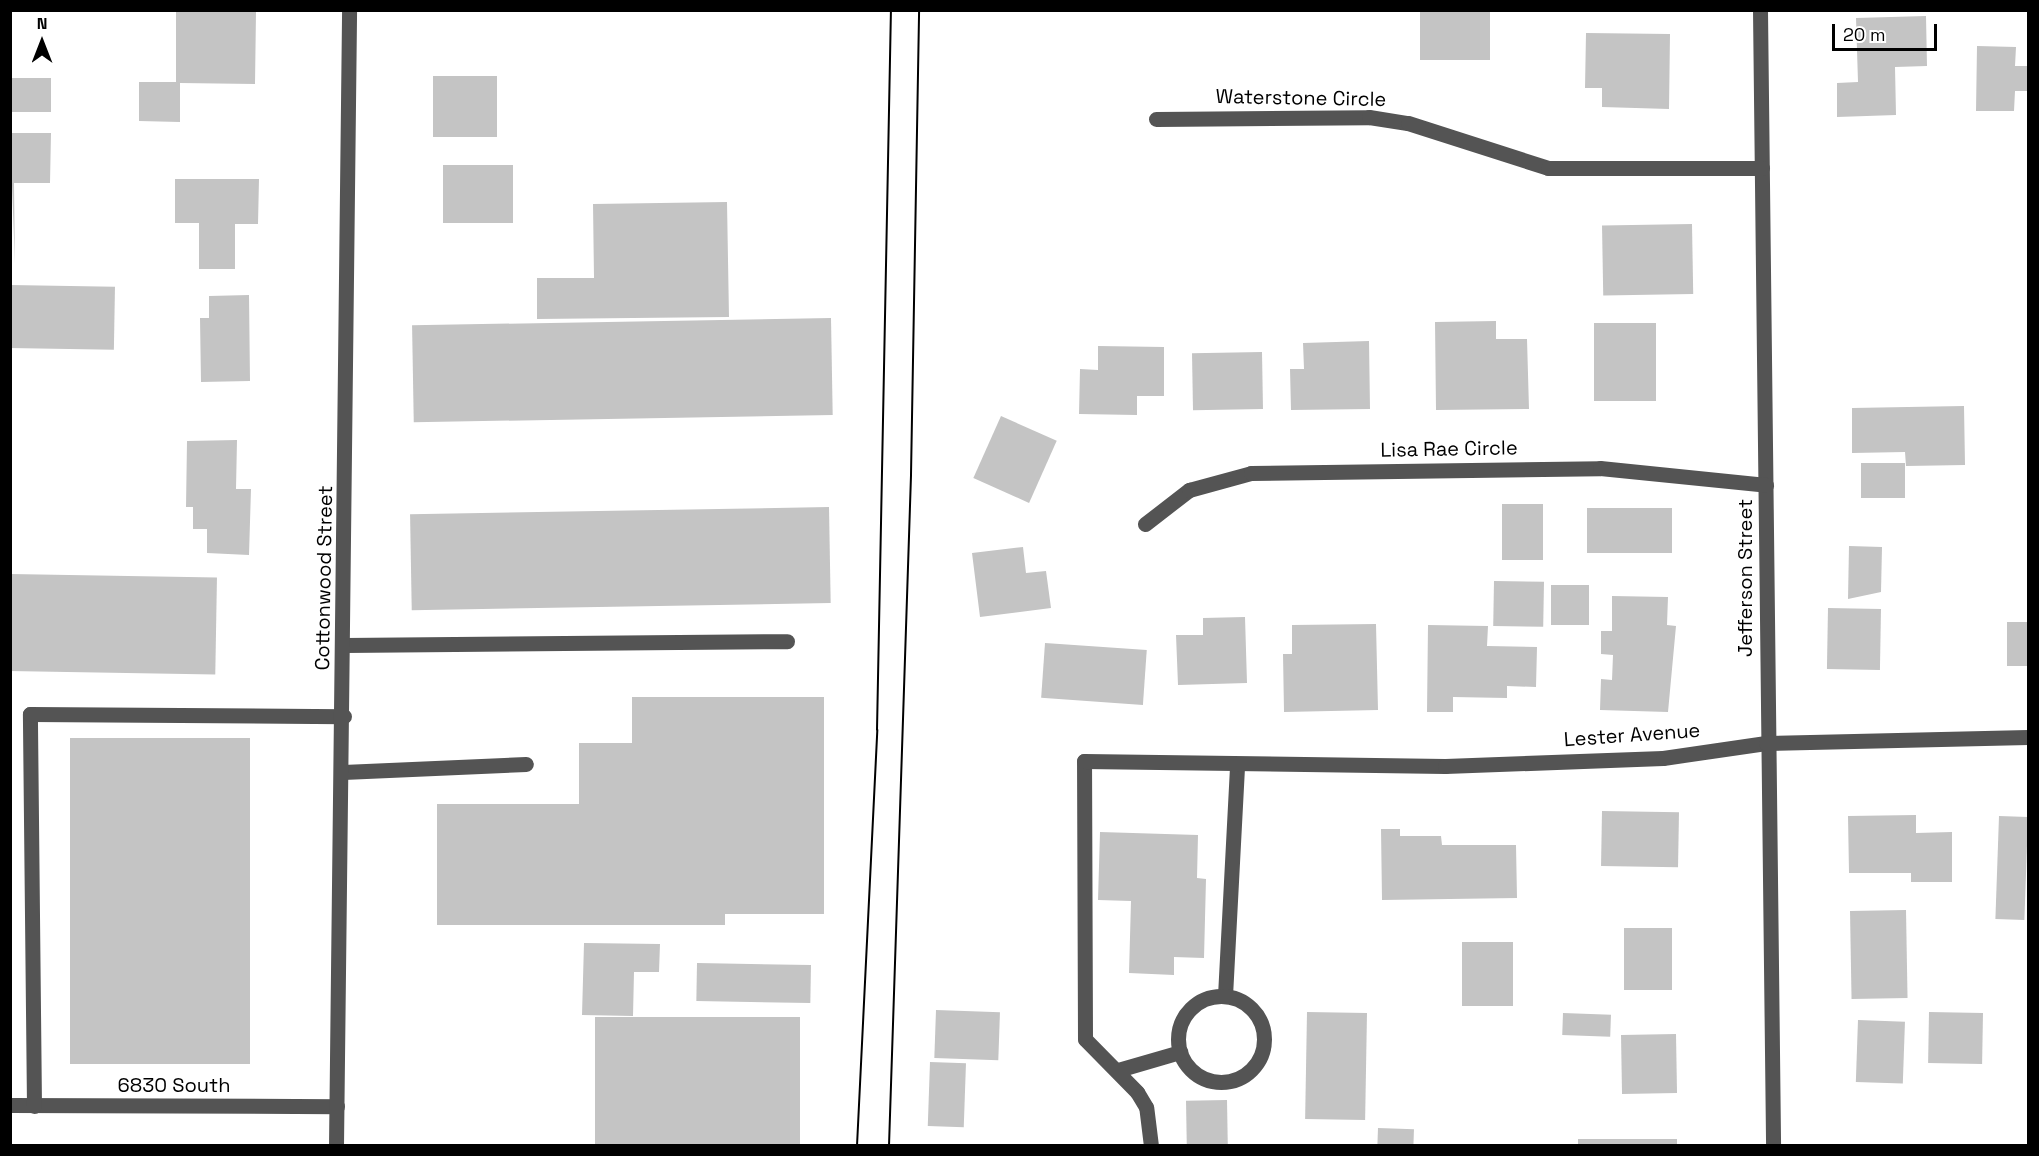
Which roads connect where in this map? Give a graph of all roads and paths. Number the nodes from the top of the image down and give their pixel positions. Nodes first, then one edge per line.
1 (349, 10) edge
2 (1760, 10) edge
3 (1156, 119) dead end
4 (1762, 168) junction
5 (1766, 485) junction
6 (1145, 524) dead end
7 (788, 641) dead end
8 (344, 645) junction
9 (344, 716) junction
10 (2028, 737) edge
11 (1766, 743) junction
12 (526, 764) dead end
13 (1237, 766) junction
14 (343, 772) junction
15 (1225, 996) junction
16 (1180, 1052) junction
17 (1118, 1070) junction
18 (10, 1105) edge
19 (34, 1106) junction
20 (337, 1106) junction
21 (336, 1146) edge
22 (1151, 1146) edge
23 (1773, 1146) edge

1 - 8 street, Cottonwood Street
2 - 4 street, Jefferson Street
3 - 4 street, Waterstone Circle
4 - 5 street, Jefferson Street
5 - 6 street, Lisa Rae Circle
5 - 11 street, Jefferson Street
7 - 8 street
8 - 9 street, Cottonwood Street
9 - 14 street, Cottonwood Street
9 - 19 street
10 - 11 street, Lester Avenue
11 - 13 street, Lester Avenue
11 - 23 street, Jefferson Street
12 - 14 street
13 - 15 street
13 - 17 street, Lester Avenue
14 - 20 street, Cottonwood Street
15 - 16 street
15 - 16 street
16 - 17 street
17 - 22 street
18 - 19 street, 6830 South
19 - 20 street, 6830 South
20 - 21 street, Cottonwood Street

